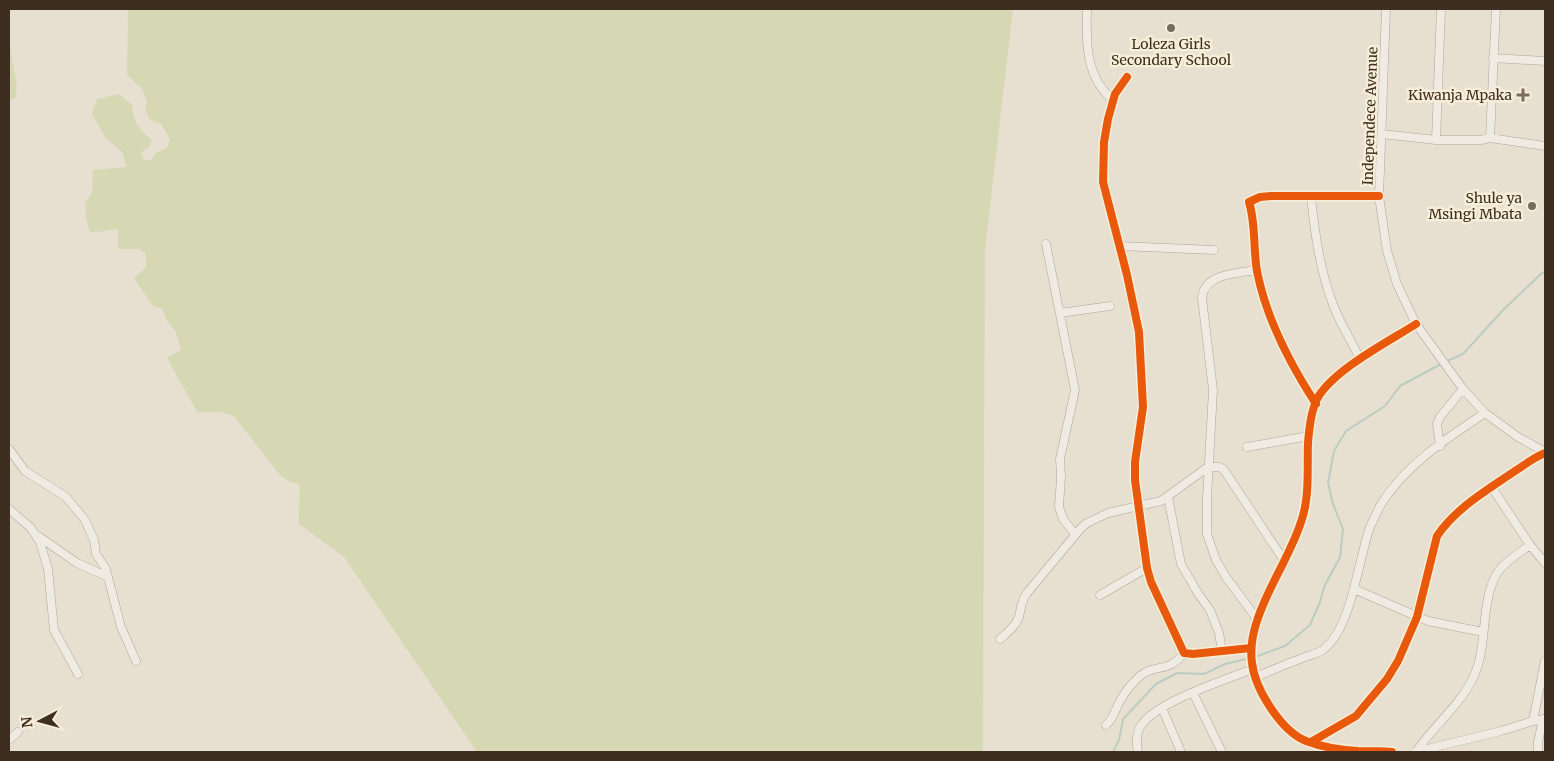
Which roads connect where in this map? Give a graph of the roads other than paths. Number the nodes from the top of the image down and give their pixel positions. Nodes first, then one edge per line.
1 (1087, 9) edge
2 (1386, 9) edge
3 (1441, 9) edge
4 (1496, 9) edge
5 (1493, 58) junction
6 (1545, 61) edge
7 (1127, 77) dead end
8 (1113, 100) junction
9 (1382, 134) junction
10 (1490, 138) junction
11 (1436, 140) junction
12 (1545, 146) edge
13 (1379, 196) junction
14 (1311, 197) junction
15 (1046, 244) dead end
16 (1120, 246) junction
17 (1214, 250) dead end
18 (1257, 270) junction
19 (1110, 306) dead end
20 (1060, 313) junction
21 (1416, 324) junction
22 (1360, 359) junction
23 (1463, 389) junction
24 (1316, 404) junction
25 (1485, 413) junction
26 (1309, 436) junction
27 (1440, 446) junction
28 (1247, 447) dead end
29 (9, 449) edge
30 (1544, 455) edge
31 (1208, 467) junction
32 (1492, 486) junction
33 (1168, 497) junction
34 (1137, 506) junction
35 (9, 509) edge
36 (1075, 534) junction
37 (37, 535) junction
38 (1530, 545) junction
39 (1285, 562) junction
40 (1545, 563) edge
41 (1147, 568) junction
42 (107, 575) junction
43 (1354, 589) junction
44 (1100, 595) dead end
45 (1417, 617) junction
46 (1257, 619) junction
47 (1483, 632) junction
48 (1000, 639) dead end
49 (1251, 648) junction
50 (1222, 651) junction
51 (1184, 652) junction
52 (136, 661) dead end
53 (1545, 661) edge
54 (1254, 670) junction
55 (78, 674) dead end
56 (1193, 693) junction
57 (1162, 708) junction
58 (1544, 719) edge
59 (1533, 721) junction
60 (1106, 725) dead end
61 (18, 732) dead end
62 (9, 740) edge
63 (1312, 742) junction
64 (1136, 750) edge
65 (1181, 752) edge
66 (1222, 752) edge
67 (1357, 752) edge
68 (1392, 752) edge
69 (1416, 752) edge
70 (1538, 752) edge

1 - 8 street
2 - 9 street, Independece Avenue
3 - 11 street
4 - 5 street
5 - 6 street
5 - 10 street
7 - 8 street
8 - 16 street
9 - 11 street
9 - 13 street, Independece Avenue
10 - 11 street
10 - 12 street
13 - 14 street
13 - 21 street, Independece Avenue
14 - 18 street
14 - 22 street
15 - 20 street
16 - 17 street
16 - 34 street
18 - 24 street
18 - 31 street
19 - 20 street
20 - 36 street
21 - 22 street
21 - 23 street, Independece Avenue
22 - 24 street
23 - 25 street, Independece Avenue
23 - 27 street
24 - 26 street
25 - 27 street
25 - 30 street, Independece Avenue
26 - 28 street
26 - 39 street
27 - 43 street
29 - 42 street
30 - 32 street
31 - 33 street
31 - 39 street
31 - 46 street
32 - 38 street
32 - 45 street
33 - 34 street
33 - 50 street
34 - 36 street
34 - 41 street
35 - 37 street
36 - 48 street
37 - 42 street
37 - 55 street
38 - 40 street
38 - 47 street
39 - 46 street
41 - 44 street
41 - 51 street
42 - 52 street
43 - 45 street
43 - 54 street
45 - 47 street
45 - 63 street
46 - 49 street
47 - 69 street
49 - 50 street
49 - 54 street
50 - 51 street
51 - 60 street
53 - 59 street
54 - 56 street
54 - 63 street
56 - 57 street
56 - 66 street
57 - 64 street
57 - 65 street
58 - 59 street
58 - 70 street
59 - 69 street
61 - 62 street
63 - 67 street
67 - 68 street

